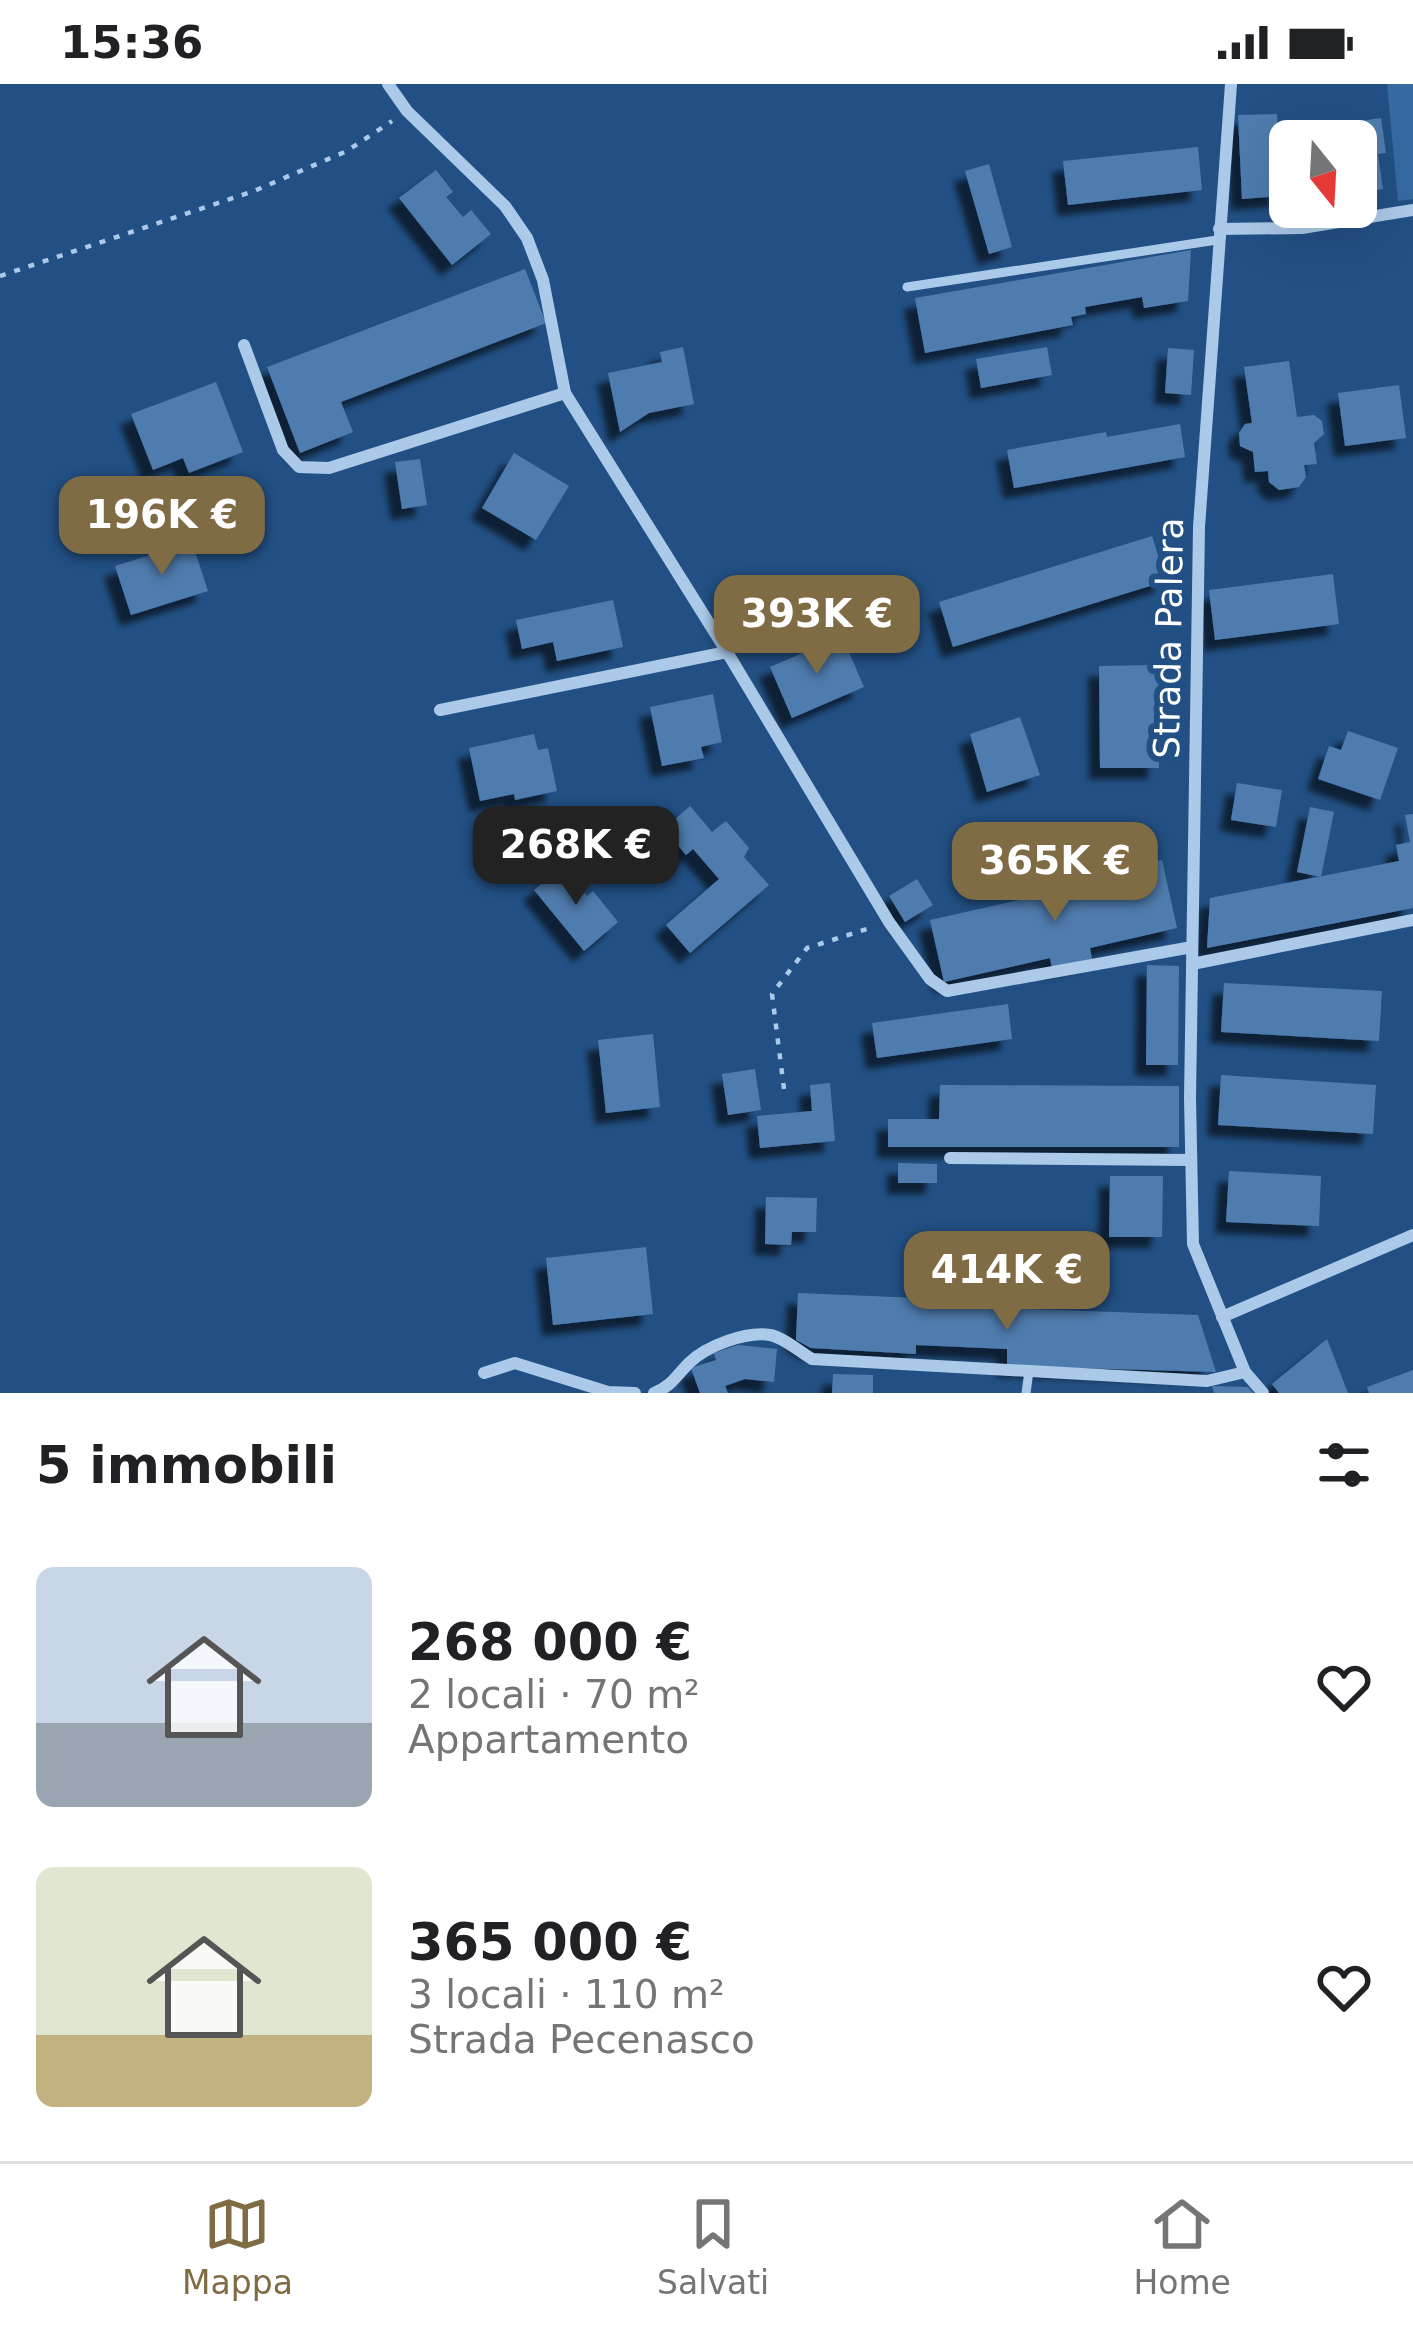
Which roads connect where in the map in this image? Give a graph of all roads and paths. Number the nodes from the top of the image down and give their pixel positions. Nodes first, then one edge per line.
1 (388, 84) edge
2 (1231, 84) edge
3 (406, 111) junction
4 (1411, 210) edge
5 (1218, 235) junction
6 (0, 276) edge
7 (907, 287) dead end
8 (244, 344) dead end
9 (565, 393) junction
10 (727, 652) junction
11 (440, 710) dead end
12 (1413, 920) edge
13 (889, 922) junction
14 (1192, 947) junction
15 (1192, 964) junction
16 (784, 1089) dead end
17 (950, 1158) dead end
18 (1191, 1160) junction
19 (1413, 1235) edge
20 (1222, 1317) junction
21 (1029, 1371) junction
22 (1245, 1372) junction
23 (484, 1373) dead end
24 (634, 1393) edge
25 (654, 1393) edge
26 (1026, 1393) edge
27 (1263, 1393) edge

1 - 3 street
2 - 5 street, Strada Palera
3 - 6 path
3 - 9 street
4 - 5 street
5 - 7 lane
5 - 14 street, Strada Palera
8 - 9 street
9 - 10 street
10 - 11 street
10 - 13 street
12 - 15 street
13 - 14 street
13 - 16 path
14 - 15 street, Strada Palera
15 - 18 street, Strada Palera
17 - 18 street
18 - 20 street, Strada Palera
19 - 20 street
20 - 22 street, Strada Palera
21 - 22 street
21 - 25 street
21 - 26 lane
22 - 27 street, Strada Palera
23 - 24 street

